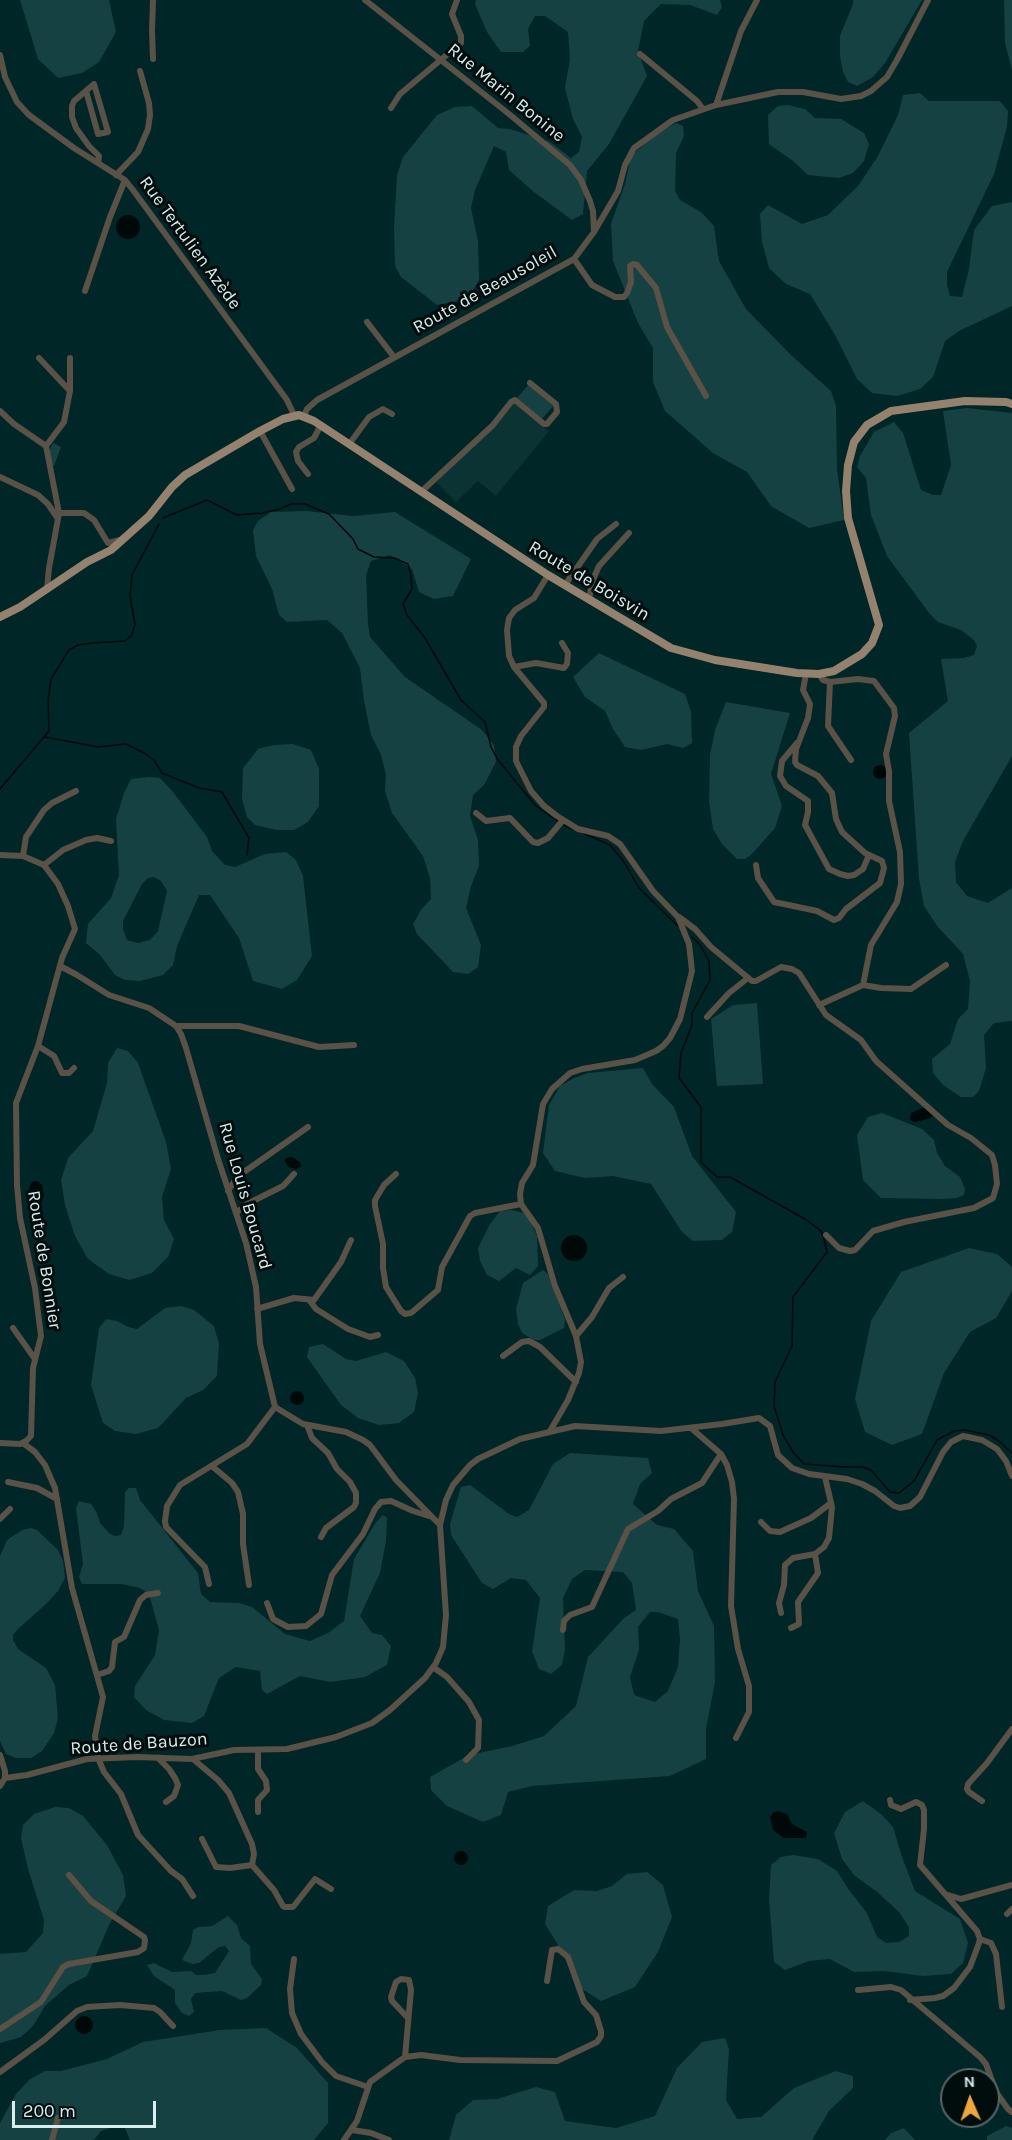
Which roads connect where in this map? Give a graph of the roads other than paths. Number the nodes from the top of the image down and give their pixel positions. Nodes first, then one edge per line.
1 (153, 0) edge
2 (365, 0) edge
3 (457, 0) edge
4 (757, 0) edge
5 (927, 0) edge
6 (640, 54) dead end
7 (0, 55) edge
8 (153, 58) dead end
9 (440, 60) junction
10 (140, 71) dead end
11 (86, 91) junction
12 (716, 105) junction
13 (391, 108) dead end
14 (703, 110) junction
15 (98, 163) junction
16 (117, 175) junction
17 (124, 180) junction
18 (594, 232) junction
19 (574, 259) junction
20 (85, 291) dead end
21 (367, 322) dead end
22 (394, 357) junction
23 (39, 358) dead end
24 (70, 358) dead end
25 (530, 383) dead end
26 (70, 391) junction
27 (706, 396) dead end
28 (1012, 404) edge
29 (0, 411) edge
30 (392, 414) dead end
31 (294, 416) junction
32 (304, 416) junction
33 (321, 425) junction
34 (260, 431) junction
35 (350, 443) junction
36 (46, 446) junction
37 (308, 474) dead end
38 (0, 477) edge
39 (292, 489) dead end
40 (422, 491) junction
41 (58, 516) junction
42 (616, 524) dead end
43 (629, 533) dead end
44 (124, 539) junction
45 (548, 575) junction
46 (566, 585) junction
47 (47, 589) junction
48 (589, 600) junction
49 (0, 616) edge
50 (562, 642) dead end
51 (514, 667) junction
52 (806, 674) junction
53 (819, 674) junction
54 (830, 682) junction
55 (799, 740) junction
56 (851, 760) dead end
57 (76, 791) dead end
58 (476, 813) dead end
59 (563, 820) junction
60 (111, 841) dead end
61 (0, 855) edge
62 (868, 855) junction
63 (23, 856) junction
64 (44, 865) junction
65 (756, 865) dead end
66 (678, 917) junction
67 (946, 965) dead end
68 (60, 966) junction
69 (748, 978) junction
70 (863, 984) junction
71 (819, 1005) junction
72 (707, 1017) dead end
73 (176, 1026) junction
74 (354, 1045) dead end
75 (38, 1046) junction
76 (74, 1068) dead end
77 (308, 1127) dead end
78 (294, 1174) dead end
79 (396, 1174) dead end
80 (228, 1191) junction
81 (521, 1204) junction
82 (236, 1213) junction
83 (826, 1235) dead end
84 (351, 1240) dead end
85 (623, 1277) dead end
86 (310, 1301) junction
87 (257, 1309) junction
88 (13, 1328) dead end
89 (378, 1335) dead end
90 (576, 1336) junction
91 (503, 1356) dead end
92 (35, 1359) junction
93 (576, 1382) junction
94 (275, 1407) junction
95 (307, 1425) junction
96 (691, 1428) junction
97 (550, 1432) junction
98 (0, 1443) edge
99 (23, 1443) junction
100 (721, 1454) junction
101 (213, 1467) junction
102 (1012, 1476) edge
103 (825, 1477) junction
104 (8, 1482) dead end
105 (57, 1499) junction
106 (831, 1503) junction
107 (10, 1509) dead end
108 (429, 1516) junction
109 (0, 1519) edge
110 (761, 1522) dead end
111 (440, 1525) junction
112 (321, 1537) dead end
113 (815, 1554) junction
114 (209, 1584) dead end
115 (249, 1585) dead end
116 (159, 1593) dead end
117 (267, 1603) dead end
118 (781, 1612) dead end
119 (791, 1628) dead end
120 (563, 1630) dead end
121 (433, 1667) junction
122 (97, 1676) junction
123 (1012, 1729) edge
124 (736, 1738) dead end
125 (258, 1750) junction
126 (0, 1755) edge
127 (98, 1758) junction
128 (158, 1758) junction
129 (192, 1759) junction
130 (466, 1760) dead end
131 (5, 1778) junction
132 (0, 1786) edge
133 (890, 1800) dead end
134 (982, 1801) dead end
135 (166, 1802) dead end
136 (258, 1812) dead end
137 (202, 1839) dead end
138 (252, 1865) junction
139 (69, 1875) dead end
140 (1012, 1885) edge
141 (331, 1889) dead end
142 (945, 1894) junction
143 (193, 1896) dead end
144 (980, 1939) junction
145 (294, 1959) dead end
146 (547, 1981) dead end
147 (858, 1990) dead end
148 (910, 2000) junction
149 (1002, 2007) dead end
150 (408, 2018) junction
151 (173, 2026) dead end
152 (0, 2029) edge
153 (405, 2057) junction
154 (0, 2072) edge
155 (368, 2087) junction
156 (1012, 2112) edge
157 (58, 2118) dead end
158 (352, 2130) junction
159 (52, 2140) edge
160 (344, 2140) edge
161 (389, 2140) edge

1 - 8 street
2 - 9 street, Rue Marin Bonine
3 - 9 street
4 - 12 street
5 - 12 street, Route de Beausoleil
6 - 14 street
7 - 15 street, Rue Tertulien Azède
9 - 13 street
9 - 18 street, Rue Marin Bonine
10 - 16 street
11 - 11 street
11 - 15 street
12 - 14 street, Route de Beausoleil
14 - 18 street, Route de Beausoleil
15 - 16 street, Rue Tertulien Azède
16 - 17 street, Rue Tertulien Azède
17 - 20 street
17 - 31 street, Rue Tertulien Azède
18 - 19 street, Route de Beausoleil
19 - 22 street, Route de Beausoleil
19 - 27 street
21 - 22 street
22 - 32 street, Route de Beausoleil
23 - 26 street
24 - 26 street
25 - 40 street
26 - 36 street
28 - 53 main road, Route de Boisvin
29 - 36 street
30 - 35 street
31 - 32 main road, Route de Boisvin
31 - 34 main road, Route de Boisvin
32 - 33 main road, Route de Boisvin
33 - 35 main road, Route de Boisvin
33 - 37 street
34 - 39 street
34 - 44 main road, Route de Boisvin
35 - 40 main road, Route de Boisvin
36 - 41 street
38 - 41 street
40 - 45 main road, Route de Boisvin
41 - 44 street
41 - 47 street
42 - 46 street
43 - 48 street
44 - 47 main road, Route de Boisvin
45 - 46 main road, Route de Boisvin
45 - 51 street
46 - 48 main road, Route de Boisvin
47 - 49 main road, Route de Boisvin
48 - 52 main road, Route de Boisvin
50 - 51 street
51 - 59 street
52 - 53 main road, Route de Boisvin
52 - 55 street
53 - 54 street
54 - 56 street
54 - 70 street
55 - 62 street
55 - 62 street
57 - 63 street
58 - 59 street
59 - 66 street
60 - 64 street
61 - 63 street
62 - 65 street
63 - 64 street
64 - 68 street, Route de Bonnier
66 - 69 street
66 - 81 street
67 - 70 street
68 - 73 street
68 - 75 street, Route de Bonnier
69 - 71 street
69 - 72 street
70 - 71 street
71 - 83 street
73 - 74 street
73 - 80 street, Rue Louis Boucard
75 - 76 street
75 - 92 street, Route de Bonnier
77 - 80 street
78 - 82 street
79 - 81 street
80 - 82 street, Rue Louis Boucard
81 - 90 street
82 - 87 street, Rue Louis Boucard
84 - 86 street
85 - 90 street
86 - 87 street
86 - 89 street
87 - 94 street, Rue Louis Boucard
88 - 92 street
90 - 93 street
91 - 93 street
92 - 99 street, Route de Bonnier
93 - 97 street
94 - 95 street
94 - 101 street
95 - 108 street
95 - 112 street
96 - 97 street, Route de Bauzon
96 - 100 street
96 - 103 street, Route de Bauzon
97 - 111 street, Route de Bauzon
98 - 99 street
99 - 105 street
100 - 120 street
100 - 124 street
101 - 114 street
101 - 115 street
102 - 103 street, Route de Bauzon
103 - 106 street
104 - 105 street
105 - 122 street
106 - 110 street
106 - 113 street
107 - 109 street
108 - 111 street
108 - 117 street
111 - 121 street, Route de Bauzon
113 - 118 street
113 - 119 street
116 - 122 street
121 - 125 street, Route de Bauzon
121 - 130 street
122 - 127 street
123 - 134 street
125 - 129 street, Route de Bauzon
125 - 136 street
126 - 131 street
127 - 128 street, Route de Bauzon
127 - 131 street, Route de Bauzon
127 - 143 street
128 - 129 street, Route de Bauzon
128 - 135 street
129 - 138 street
131 - 132 street
133 - 142 street
137 - 138 street
138 - 141 street
139 - 152 street
140 - 142 street
142 - 144 street
144 - 148 street
144 - 149 street
145 - 155 street
146 - 153 street
147 - 148 street
148 - 156 street
150 - 150 street
150 - 153 street
151 - 154 street
153 - 155 street
155 - 158 street
157 - 159 street
158 - 160 street
158 - 161 street

